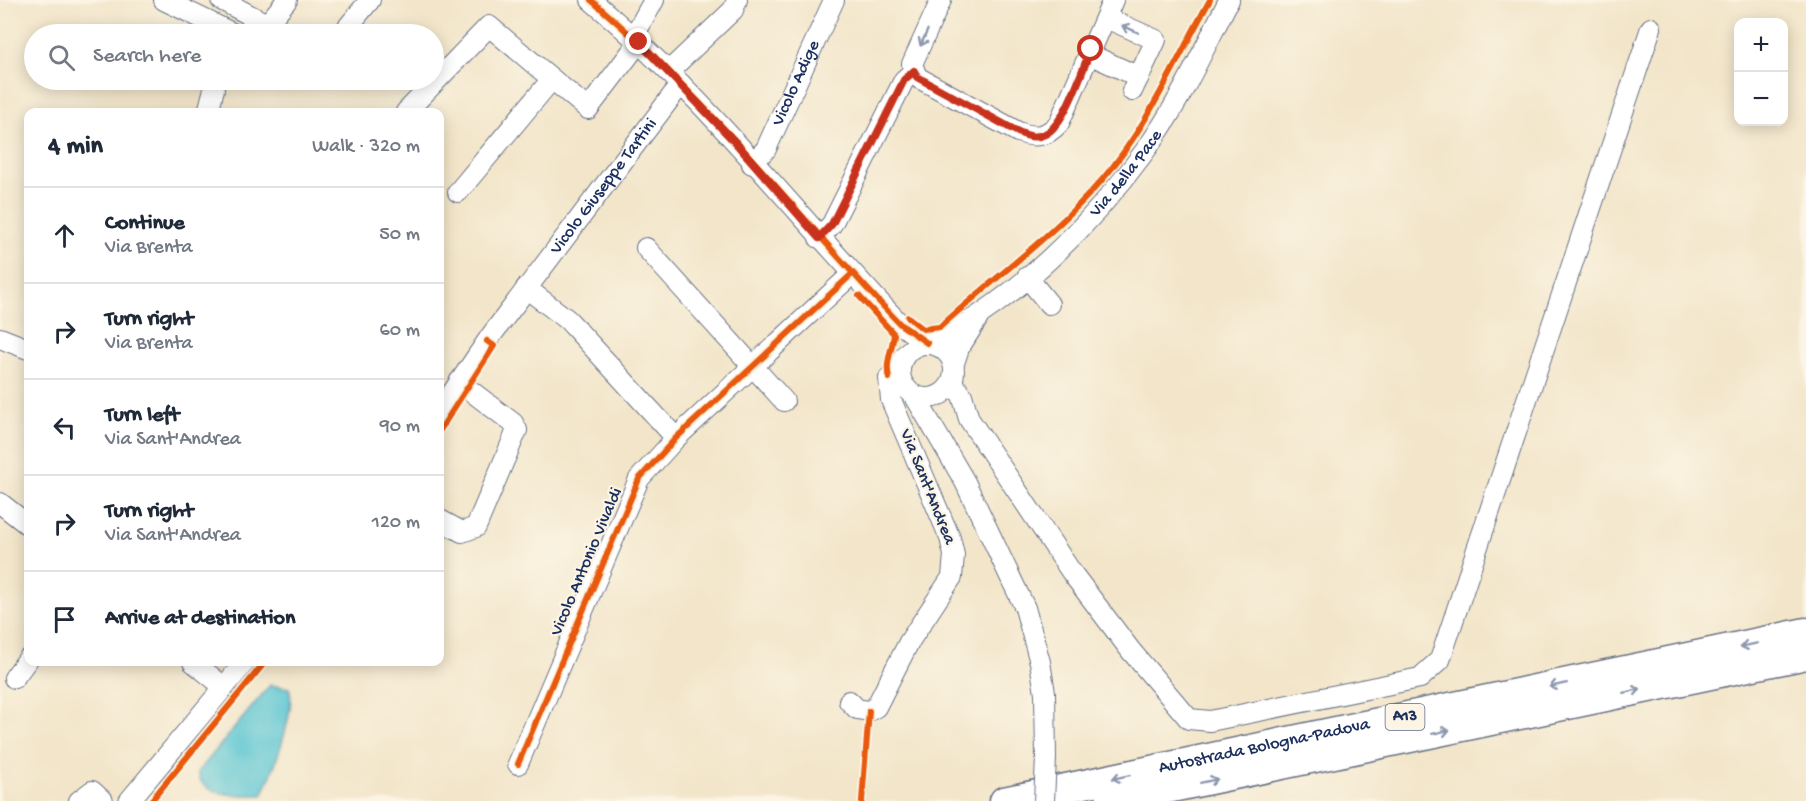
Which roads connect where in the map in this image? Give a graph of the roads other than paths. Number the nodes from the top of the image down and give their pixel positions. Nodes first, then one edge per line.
1 (164, 0) edge
2 (221, 0) edge
3 (287, 0) edge
4 (370, 0) edge
5 (591, 0) edge
6 (654, 0) edge
7 (737, 0) edge
8 (834, 0) edge
9 (941, 0) edge
10 (1229, 0) edge
11 (1109, 9) edge
12 (213, 24) edge
13 (256, 24) edge
14 (267, 24) edge
15 (350, 24) edge
16 (1651, 28) dead end
17 (637, 39) junction
18 (1089, 54) junction
19 (914, 71) junction
20 (444, 73) edge
21 (675, 78) junction
22 (552, 79) junction
23 (214, 90) edge
24 (427, 90) edge
25 (209, 108) edge
26 (410, 108) edge
27 (752, 164) junction
28 (458, 192) dead end
29 (819, 238) junction
30 (646, 248) dead end
31 (852, 274) junction
32 (1027, 277) junction
33 (526, 288) junction
34 (1049, 304) dead end
35 (981, 313) junction
36 (900, 324) junction
37 (0, 338) edge
38 (929, 344) junction
39 (24, 347) edge
40 (902, 362) junction
41 (954, 363) junction
42 (752, 366) junction
43 (459, 382) junction
44 (946, 389) junction
45 (914, 395) junction
46 (784, 401) dead end
47 (444, 405) edge
48 (938, 433) junction
49 (676, 438) junction
50 (0, 503) edge
51 (24, 522) edge
52 (444, 522) edge
53 (1806, 632) edge
54 (1806, 655) edge
55 (24, 665) edge
56 (198, 666) edge
57 (242, 666) edge
58 (14, 678) dead end
59 (224, 687) junction
60 (849, 701) dead end
61 (518, 764) dead end
62 (79, 801) edge
63 (103, 801) edge
64 (129, 801) edge
65 (1004, 801) edge
66 (1044, 801) edge
67 (1110, 801) edge

1 - 12 street
2 - 13 street
3 - 14 street
4 - 15 street
5 - 17 street
6 - 17 street
7 - 21 street, Vicolo Giuseppe Tartini
8 - 27 street, Vicolo Adige
9 -> 19 street
10 - 32 street, Via della Pace
11 - 18 street
18 -> 11 street
16 - 44 street
17 - 21 street
17 - 22 street
18 - 19 street
19 - 29 street
20 - 22 street
21 - 27 street
21 - 33 street, Vicolo Giuseppe Tartini
22 - 28 street
23 - 25 street
24 - 26 street
27 - 29 street
29 - 31 street
30 - 42 street
31 - 36 street
31 - 42 street, Vicolo Antonio Vivaldi
32 - 34 street
32 - 35 street, Via della Pace
33 - 43 street, Vicolo Giuseppe Tartini
33 - 49 street
35 - 38 street, Via della Pace
35 - 41 street, Via della Pace
36 - 38 street
36 - 40 street, Via Sant'Andrea
37 - 39 street
38 - 40 street
38 - 41 street
40 - 45 street
40 - 60 street, Via Sant'Andrea
41 - 44 street
42 - 46 street
42 - 49 street, Vicolo Antonio Vivaldi
43 - 47 street, Vicolo Giuseppe Tartini
43 - 52 street
44 - 45 street
44 - 48 street, Via Sant'Andrea
45 - 48 street, Via Sant'Andrea
48 - 66 street, Via Sant'Andrea, bridge
49 - 61 street, Vicolo Antonio Vivaldi
50 - 51 street
53 -> 65 highway, Autostrada Bologna-Padova / A13
67 -> 54 highway, Autostrada Bologna-Padova / A13
55 - 58 street
56 - 59 street
57 - 59 street
59 - 64 street
62 - 63 street

